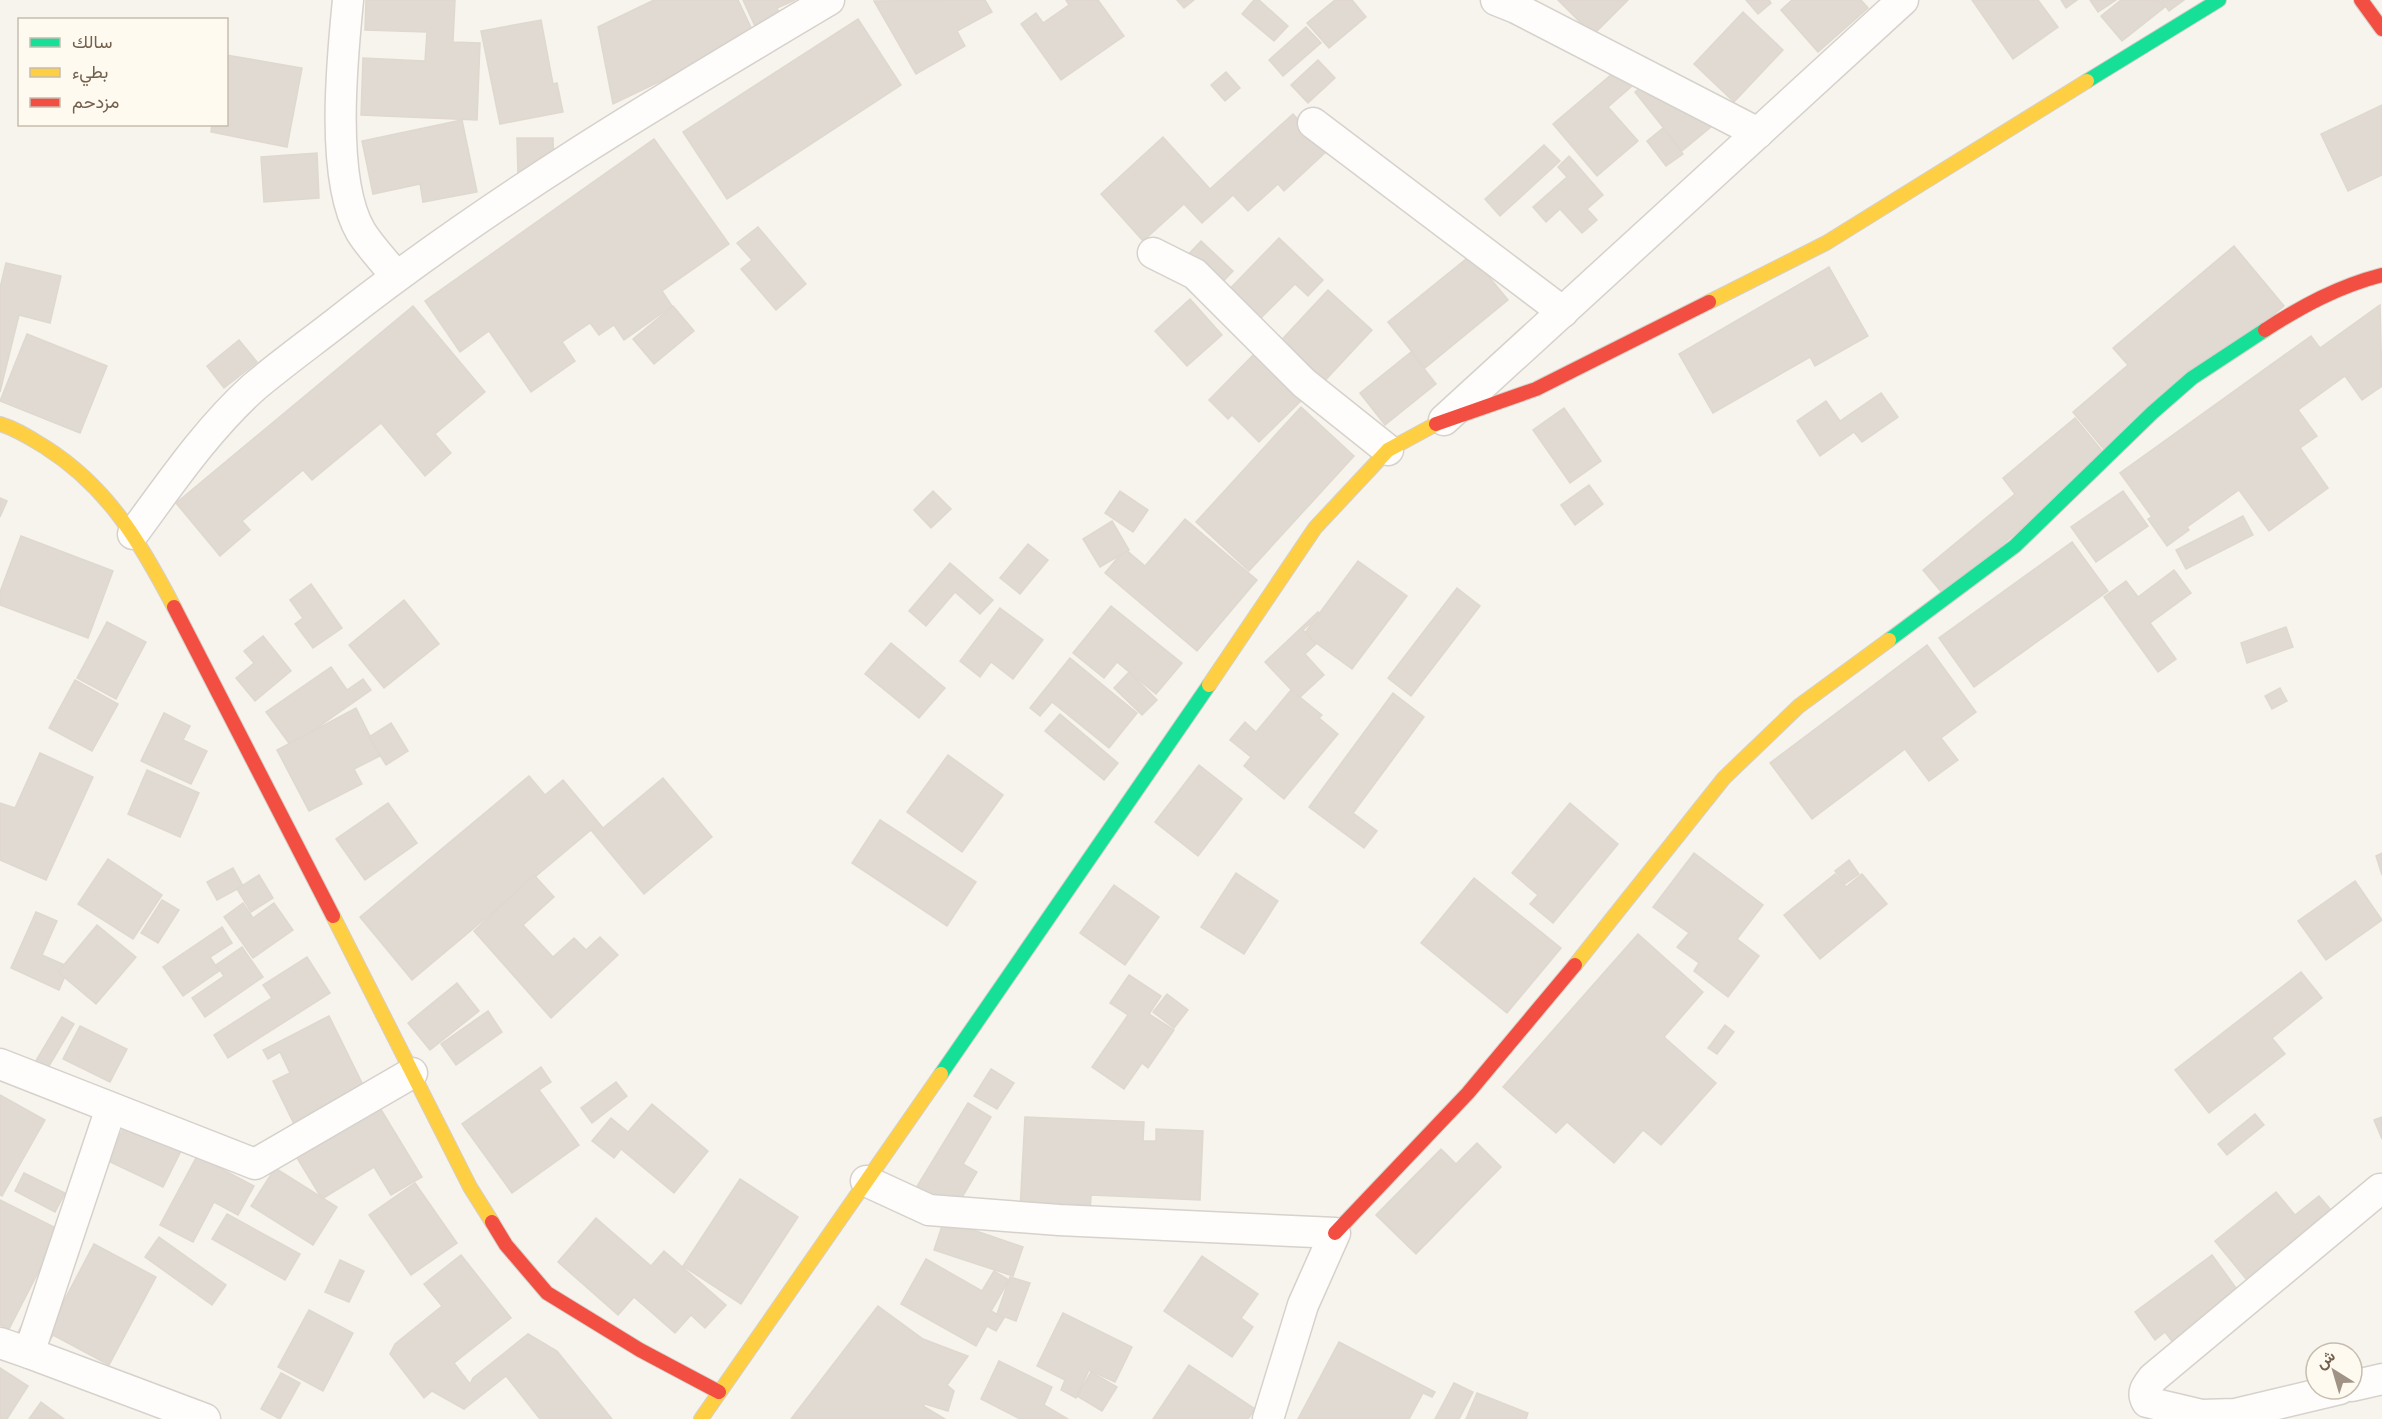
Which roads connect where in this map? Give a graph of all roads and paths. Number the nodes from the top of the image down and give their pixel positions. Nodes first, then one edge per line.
1 (348, 0) edge
2 (829, 0) edge
3 (1496, 0) edge
4 (1903, 0) edge
5 (2219, 0) edge
6 (2361, 0) edge
7 (2382, 29) edge
8 (1313, 123) dead end
9 (1758, 133) junction
10 (1153, 253) dead end
11 (2382, 275) edge
12 (396, 276) junction
13 (1563, 312) junction
14 (1444, 420) junction
15 (0, 424) edge
16 (1388, 450) junction
17 (133, 534) junction
18 (0, 1064) edge
19 (412, 1073) junction
20 (111, 1108) junction
21 (866, 1181) junction
22 (2380, 1189) dead end
23 (1335, 1233) junction
24 (0, 1343) edge
25 (29, 1353) junction
26 (2382, 1379) edge
27 (2364, 1383) edge
28 (719, 1392) junction
29 (2304, 1399) edge
30 (2236, 1417) edge
31 (205, 1419) edge
32 (701, 1419) edge
33 (1268, 1419) edge

1 - 12 street
2 - 12 street
3 - 9 street
4 - 9 street
5 - 14 main road
6 - 7 main road
8 - 13 street
9 - 13 street
10 - 16 street
11 - 23 main road
12 - 17 street
13 - 14 street
14 - 16 main road
15 - 17 main road
16 - 21 main road
17 - 19 main road
18 - 20 street
19 - 20 street
19 - 28 main road
20 - 25 street
21 - 23 street
21 - 28 main road
22 - 30 street
23 - 33 street
24 - 25 street
25 - 31 street
26 - 27 street
28 - 32 main road
29 - 30 street

